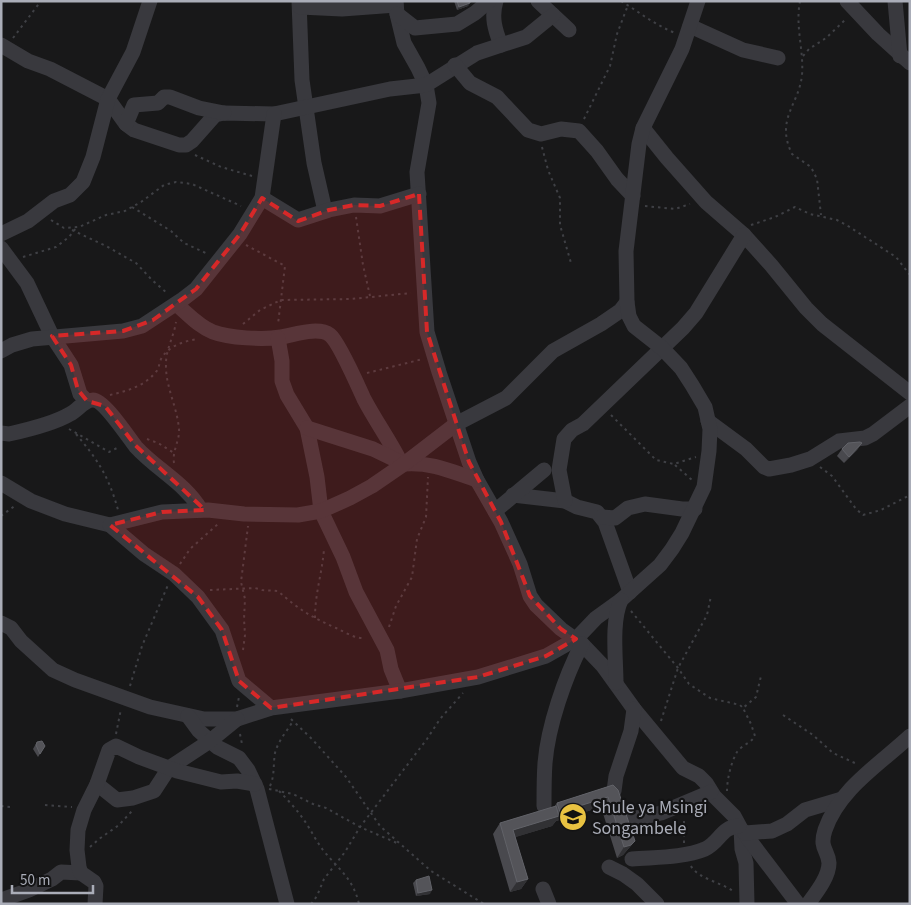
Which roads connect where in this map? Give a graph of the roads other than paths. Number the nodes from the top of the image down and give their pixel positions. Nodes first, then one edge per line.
1 (150, 1) edge
2 (489, 1) edge
3 (496, 1) edge
4 (538, 1) edge
5 (698, 1) edge
6 (895, 1) edge
7 (299, 4) edge
8 (852, 6) edge
9 (396, 7) edge
10 (553, 15) junction
11 (569, 30) dead end
12 (688, 32) junction
13 (501, 45) junction
14 (2, 46) edge
15 (778, 58) dead end
16 (905, 59) edge
17 (455, 65) junction
18 (426, 85) junction
19 (108, 99) junction
20 (307, 106) junction
21 (224, 113) junction
22 (274, 114) junction
23 (126, 124) junction
24 (643, 128) junction
25 (263, 191) junction
26 (419, 194) junction
27 (632, 201) junction
28 (325, 211) junction
29 (1, 234) edge
30 (744, 235) junction
31 (1, 248) edge
32 (627, 302) junction
33 (177, 304) junction
34 (52, 336) junction
35 (276, 338) junction
36 (662, 348) junction
37 (1, 351) edge
38 (910, 393) edge
39 (90, 401) junction
40 (910, 406) edge
41 (708, 421) junction
42 (456, 424) junction
43 (306, 428) junction
44 (1, 433) edge
45 (435, 440) junction
46 (402, 464) junction
47 (447, 469) junction
48 (544, 470) dead end
49 (477, 480) junction
50 (1, 484) edge
51 (514, 495) junction
52 (565, 502) junction
53 (694, 509) junction
54 (201, 510) junction
55 (321, 511) junction
56 (495, 511) junction
57 (602, 518) junction
58 (115, 524) junction
59 (624, 597) junction
60 (1, 623) edge
61 (579, 642) junction
62 (616, 683) junction
63 (400, 691) junction
64 (275, 708) junction
65 (634, 709) junction
66 (188, 716) junction
67 (238, 718) junction
68 (910, 736) edge
69 (210, 741) junction
70 (169, 768) junction
71 (97, 784) junction
72 (255, 784) junction
73 (614, 791) edge
74 (711, 792) junction
75 (842, 799) junction
76 (544, 806) dead end
77 (626, 819) edge
78 (742, 830) junction
79 (632, 858) dead end
80 (609, 867) dead end
81 (81, 873) junction
82 (543, 890) dead end
83 (1, 900) edge
84 (747, 903) edge
85 (95, 904) edge
86 (287, 904) edge
87 (549, 904) edge
88 (657, 904) edge
89 (798, 904) edge
90 (808, 904) edge

1 - 19 street
2 - 9 street
3 - 13 street
4 - 10 street
5 - 12 street
6 - 16 street
7 - 9 street
7 - 20 street
8 - 16 street
9 - 18 street
10 - 11 street
10 - 13 street
12 - 15 street
12 - 24 street
13 - 17 street
14 - 19 street
17 - 18 street
17 - 27 street
18 - 20 street
18 - 26 street
19 - 23 street
19 - 29 street
20 - 22 street
20 - 28 street
21 - 22 street
21 - 23 street
21 - 23 street
22 - 25 street
24 - 27 street
24 - 30 street
25 - 28 street
25 - 33 street
26 - 28 street
26 - 42 street
27 - 32 street
30 - 36 street
30 - 38 street
31 - 34 street
32 - 36 street
32 - 42 street
33 - 34 street
33 - 35 street
34 - 37 street
34 - 39 street
35 - 43 street
35 - 46 street
36 - 41 street
36 - 52 street
39 - 44 street
39 - 54 street
40 - 41 street
41 - 53 street
42 - 45 street
42 - 49 street
43 - 46 street
43 - 55 street
45 - 46 street
45 - 47 street
46 - 47 street
46 - 55 street
47 - 49 street
48 - 51 street
49 - 56 street
50 - 58 street
51 - 52 street
51 - 56 street
52 - 57 street
53 - 57 street
53 - 59 street
54 - 55 street
54 - 58 street
55 - 63 street
56 - 61 street
57 - 59 street
58 - 64 street
59 - 61 street
59 - 62 street
60 - 66 street
61 - 62 street
61 - 63 street
61 - 76 street
62 - 65 street
63 - 64 street
64 - 67 street
65 - 73 street
65 - 74 street
66 - 67 street
66 - 69 street
67 - 69 street
68 - 75 street
69 - 70 street
69 - 72 street
70 - 71 street
70 - 71 street
70 - 72 street
71 - 81 street
72 - 86 street
74 - 77 street
74 - 78 street
75 - 78 street
75 - 90 street
78 - 79 street
78 - 84 street
78 - 89 street
80 - 88 street
81 - 83 street
81 - 85 street
82 - 87 street

